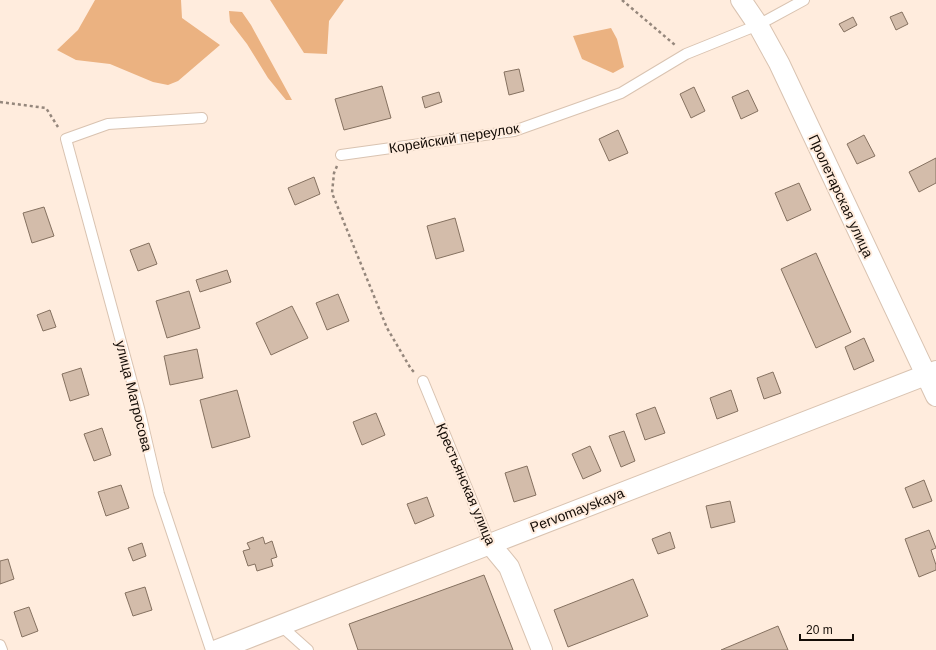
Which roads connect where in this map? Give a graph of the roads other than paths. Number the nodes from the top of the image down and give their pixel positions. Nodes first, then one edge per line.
1 (741, 0) edge
2 (804, 0) edge
3 (758, 25) junction
4 (202, 118) dead end
5 (341, 155) road end
6 (931, 373) edge
7 (423, 381) road end
8 (936, 396) edge
9 (490, 544) junction
10 (280, 626) junction
11 (0, 645) edge
12 (2, 650) edge
13 (211, 650) edge
14 (217, 650) edge
15 (308, 650) edge
16 (542, 650) edge

1 - 3 street, Пролетарская улица
2 - 3 lane, Корейский переулок
3 - 5 lane, Корейский переулок
3 - 6 street, Пролетарская улица
4 - 13 lane, улица Матросова
6 - 8 street, Пролетарская улица
6 - 9 street, Pervomayskaya
7 - 9 lane, Крестьянская улица
9 - 10 street, Pervomayskaya
9 - 16 street, Крестьянская улица
10 - 14 street, Pervomayskaya
10 - 15 lane
11 - 12 lane

